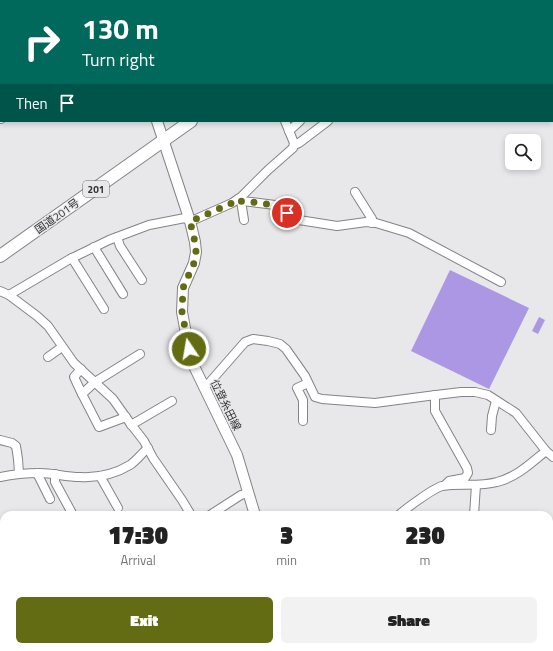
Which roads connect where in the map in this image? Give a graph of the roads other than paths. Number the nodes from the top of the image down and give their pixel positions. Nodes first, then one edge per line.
1 (157, 122) edge
2 (178, 122) edge
3 (189, 122) edge
4 (285, 122) edge
5 (299, 122) edge
6 (327, 122) edge
7 (289, 131) junction
8 (162, 137) junction
9 (294, 145) junction
10 (355, 192) dead end
11 (239, 200) junction
12 (244, 220) dead end
13 (190, 221) junction
14 (372, 223) junction
15 (117, 237) junction
16 (0, 247) edge
17 (94, 247) junction
18 (0, 256) edge
19 (72, 258) junction
20 (142, 280) dead end
21 (501, 282) dead end
22 (0, 291) edge
23 (123, 294) dead end
24 (9, 295) junction
25 (104, 309) dead end
26 (62, 347) junction
27 (140, 354) dead end
28 (48, 357) dead end
29 (81, 369) junction
30 (95, 382) junction
31 (308, 383) junction
32 (204, 386) junction
33 (82, 394) junction
34 (435, 395) junction
35 (172, 401) dead end
36 (496, 401) junction
37 (126, 417) junction
38 (303, 421) dead end
39 (131, 425) junction
40 (491, 430) dead end
41 (0, 440) edge
42 (148, 448) junction
43 (546, 450) junction
44 (553, 457) edge
45 (19, 473) junction
46 (37, 473) junction
47 (55, 474) junction
48 (100, 476) junction
49 (0, 477) edge
50 (476, 485) junction
51 (445, 486) junction
52 (248, 493) junction
53 (50, 499) dead end
54 (118, 508) dead end
55 (71, 511) edge
56 (189, 511) edge
57 (216, 511) edge
58 (254, 511) edge
59 (404, 511) edge
60 (474, 511) edge

1 - 8 main road, 位登糸田線
2 - 8 highway, 国道201号 / 201
3 - 8 highway, 国道201号 / 201
4 - 7 street
5 - 7 street
6 - 9 street
7 - 9 street
8 - 13 main road, 位登糸田線
8 - 16 highway, 国道201号 / 201
8 - 18 highway, 国道201号 / 201
9 - 11 street
10 - 14 street
11 - 12 street
11 - 13 street
11 - 14 street
13 - 15 street
13 - 32 main road, 位登糸田線
14 - 21 street
15 - 17 street
15 - 20 street
17 - 19 street
17 - 23 street
19 - 24 street
19 - 25 street
22 - 24 street
24 - 26 street
26 - 28 street
26 - 29 street
27 - 30 street
29 - 30 street
29 - 33 street
30 - 33 street
30 - 37 street
31 - 32 street
31 - 34 street
31 - 38 street
32 - 52 main road, 位登糸田線
33 - 37 street
34 - 36 street
34 - 51 street
35 - 39 street
36 - 40 street
36 - 43 street
37 - 39 street
39 - 42 street
41 - 45 street
42 - 48 street
42 - 56 street
43 - 44 street
43 - 50 street
45 - 46 street
45 - 49 street
46 - 47 street
46 - 53 street
47 - 48 street
47 - 55 street
48 - 54 street
50 - 51 street
50 - 60 street
51 - 59 street
52 - 57 street
52 - 58 main road, 位登糸田線

